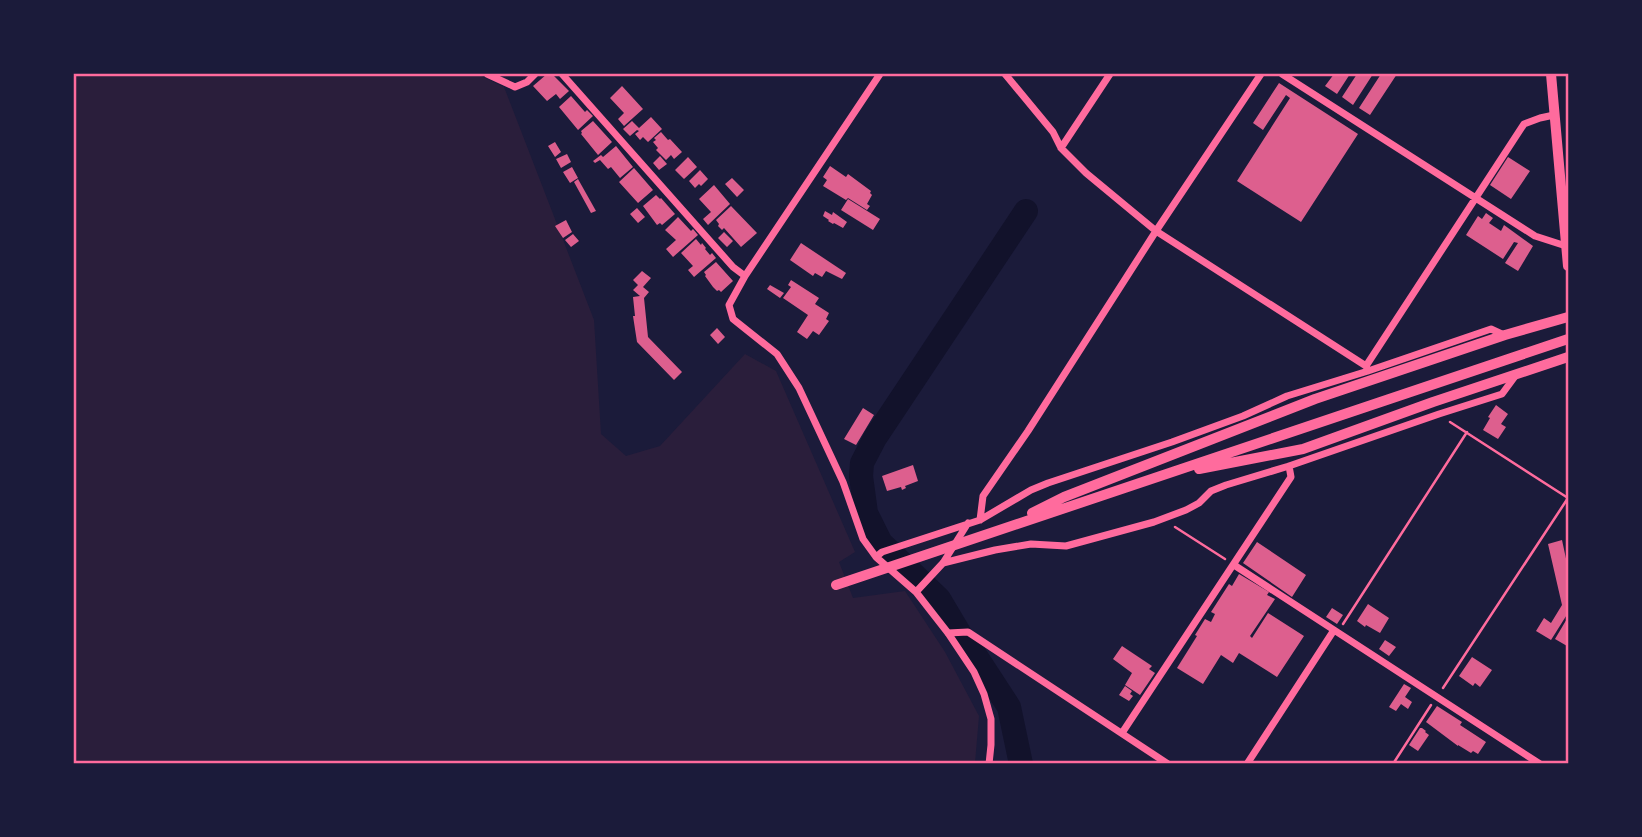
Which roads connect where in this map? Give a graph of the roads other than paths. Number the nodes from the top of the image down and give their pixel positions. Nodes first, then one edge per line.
1 (487, 74) edge
2 (535, 74) edge
3 (562, 74) edge
4 (880, 74) edge
5 (1005, 74) edge
6 (1110, 74) edge
7 (1261, 74) edge
8 (1282, 74) edge
9 (1551, 74) edge
10 (1554, 115) junction
11 (1061, 148) junction
12 (1475, 198) junction
13 (1156, 231) junction
14 (1566, 246) junction
15 (1569, 266) edge
16 (745, 275) junction
17 (1569, 317) edge
18 (1505, 335) junction
19 (1569, 339) edge
20 (1569, 357) edge
21 (1367, 369) junction
22 (1516, 375) junction
23 (1289, 466) junction
24 (1155, 477) junction
25 (980, 520) junction
26 (968, 523) junction
27 (998, 530) junction
28 (876, 557) junction
29 (943, 564) junction
30 (1234, 565) junction
31 (840, 583) dead end
32 (918, 590) junction
33 (1336, 631) junction
34 (950, 633) junction
35 (1122, 733) junction
36 (989, 764) edge
37 (1168, 764) edge
38 (1247, 764) edge
39 (1540, 764) edge

1 - 2 street
3 - 16 street
4 - 16 street
5 - 11 street
6 - 11 street
7 - 13 street
8 - 12 street
9 - 10 main road
10 - 12 street
10 - 14 main road
11 - 13 street
12 - 14 street
12 - 21 street
13 - 21 street
13 - 25 street
14 - 15 main road
16 - 28 street
17 - 18 main road
18 - 21 street
18 - 27 main road
19 - 24 main road
20 - 22 main road
21 - 25 street
22 - 23 street
22 - 24 main road
23 - 29 street
23 - 30 street
24 - 27 main road
25 - 26 street
26 - 28 street
26 - 29 street
27 - 31 main road
28 - 32 street
29 - 32 street
30 - 33 street
30 - 35 street
32 - 34 street
33 - 38 street
33 - 39 street
34 - 35 street
34 - 36 street
35 - 37 street

